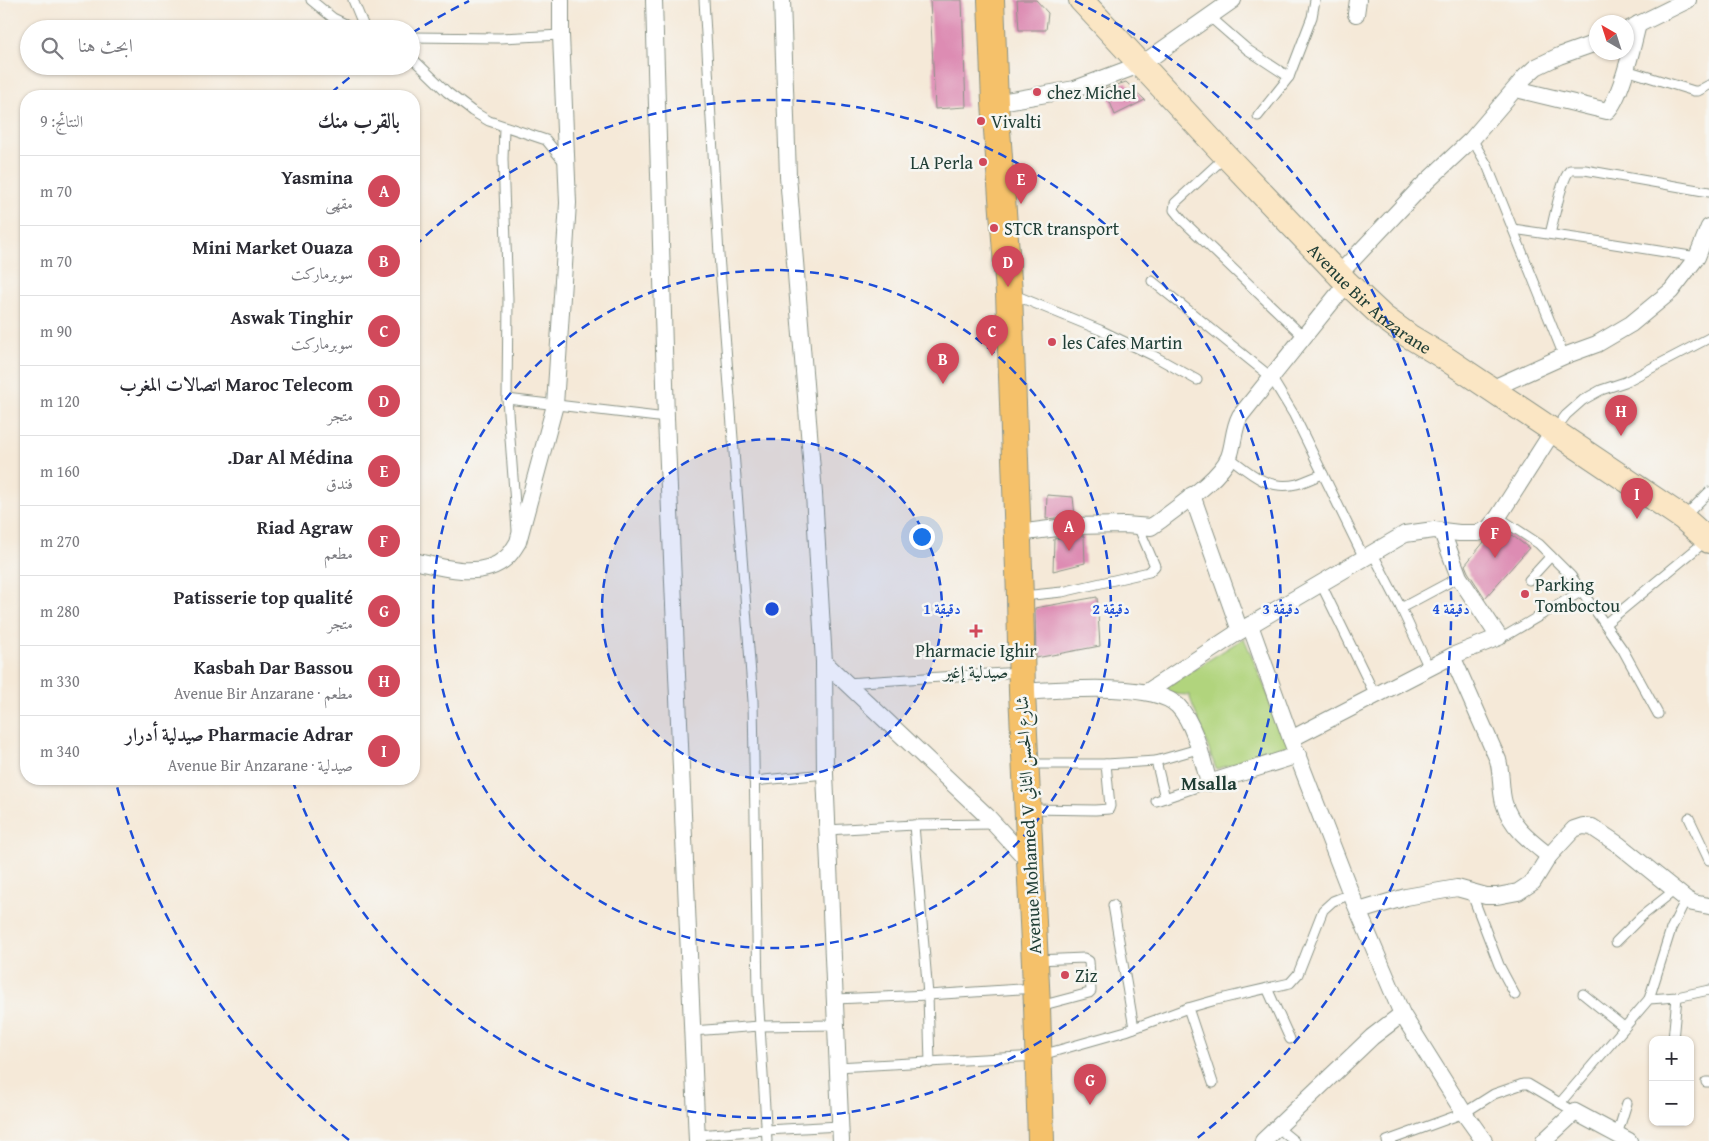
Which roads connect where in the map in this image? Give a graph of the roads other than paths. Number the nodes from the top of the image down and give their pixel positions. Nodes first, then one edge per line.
1 (310, 0) edge
2 (353, 0) edge
3 (561, 0) edge
4 (654, 0) edge
5 (704, 0) edge
6 (782, 0) edge
7 (991, 0) edge
8 (1081, 0) edge
9 (1232, 0) edge
10 (1315, 0) edge
11 (1688, 0) edge
12 (1209, 16) junction
13 (337, 20) edge
14 (361, 20) edge
15 (1634, 26) edge
16 (561, 35) junction
17 (420, 38) edge
18 (1589, 45) edge
19 (1627, 60) edge
20 (1142, 64) junction
21 (420, 66) edge
22 (1626, 70) junction
23 (1289, 77) junction
24 (1709, 85) edge
25 (1516, 89) junction
26 (996, 104) junction
27 (1258, 116) dead end
28 (504, 127) junction
29 (1472, 139) junction
30 (1226, 156) junction
31 (566, 164) junction
32 (1709, 192) edge
33 (1709, 227) edge
34 (1513, 229) junction
35 (1550, 234) junction
36 (1697, 257) junction
37 (1343, 278) junction
38 (1152, 281) dead end
39 (1009, 293) junction
40 (1304, 337) junction
41 (1709, 338) edge
42 (1564, 356) junction
43 (1271, 377) junction
44 (1197, 380) dead end
45 (1491, 389) junction
46 (507, 399) junction
47 (555, 405) junction
48 (666, 418) junction
49 (1554, 431) junction
50 (1228, 457) junction
51 (1323, 474) junction
52 (1709, 492) edge
53 (1192, 496) junction
54 (1498, 517) junction
55 (1683, 518) junction
56 (1138, 526) junction
57 (1442, 532) junction
58 (1018, 533) junction
59 (1708, 540) edge
60 (518, 542) junction
61 (1368, 556) junction
62 (1551, 556) junction
63 (420, 562) edge
64 (1459, 577) junction
65 (1529, 580) dead end
66 (1321, 584) junction
67 (1582, 591) junction
68 (1020, 597) junction
69 (1401, 608) junction
70 (1605, 624) junction
71 (1245, 628) junction
72 (1499, 636) junction
73 (1452, 656) junction
74 (824, 662) junction
75 (1429, 668) junction
76 (1022, 682) junction
77 (846, 683) junction
78 (1147, 692) junction
79 (1375, 695) junction
80 (1658, 714) dead end
81 (1292, 739) junction
82 (1198, 749) junction
83 (1298, 755) junction
84 (1156, 761) junction
85 (1025, 764) junction
86 (1106, 764) junction
87 (825, 774) junction
88 (754, 781) junction
89 (1209, 783) junction
90 (1027, 809) junction
91 (1689, 818) dead end
92 (994, 824) junction
93 (914, 825) junction
94 (827, 830) junction
95 (1549, 856) junction
96 (1709, 860) edge
97 (1030, 863) junction
98 (1471, 891) junction
99 (1351, 894) junction
100 (1681, 895) junction
101 (1113, 905) dead end
102 (1709, 906) edge
103 (1359, 911) junction
104 (1616, 942) dead end
105 (1035, 960) junction
106 (1267, 988) junction
107 (1709, 990) edge
108 (1584, 994) dead end
109 (928, 995) junction
110 (1515, 995) dead end
111 (1036, 997) junction
112 (1677, 997) junction
113 (835, 999) junction
114 (1649, 999) junction
115 (1188, 1008) junction
116 (1402, 1014) junction
117 (836, 1025) junction
118 (760, 1026) junction
119 (1624, 1027) junction
120 (1134, 1028) junction
121 (692, 1031) junction
122 (1673, 1036) edge
123 (1290, 1039) dead end
124 (1038, 1056) junction
125 (930, 1062) junction
126 (837, 1067) junction
127 (1213, 1083) dead end
128 (1560, 1102) junction
129 (1627, 1103) dead end
130 (1575, 1112) junction
131 (1464, 1113) junction
132 (1278, 1128) junction
133 (766, 1130) junction
134 (840, 1134) edge
135 (697, 1138) edge
136 (1623, 1138) edge
137 (767, 1141) edge
138 (1042, 1141) edge
139 (1262, 1141) edge
140 (1294, 1141) edge
141 (1388, 1141) edge
142 (1484, 1141) edge
143 (1544, 1141) edge

1 - 13 lane
2 - 14 lane
3 - 16 street
4 - 48 street
5 - 88 lane
6 - 74 street
7 - 26 main road, Avenue Mohamed V شارع الحسن الثاني
8 - 20 street, Avenue Bir Anzarane
9 - 12 street
10 - 23 lane
11 - 15 street
12 - 20 street
12 - 23 lane
16 - 17 lane
16 - 31 street
18 - 25 street
19 - 22 street
20 - 26 street
20 - 30 street, Avenue Bir Anzarane
21 - 28 lane
22 - 24 lane
22 - 25 street
23 - 27 lane
25 - 29 street
26 - 39 main road, Avenue Mohamed V شارع الحسن الثاني
28 - 31 lane
28 - 46 lane
29 - 34 lane
29 - 37 street
30 - 37 street, Avenue Bir Anzarane
30 - 40 lane
31 - 47 street
32 - 35 lane
33 - 36 street
34 - 35 lane
34 - 42 lane
35 - 36 lane
36 - 42 street
37 - 40 street
37 - 45 street, Avenue Bir Anzarane
38 - 43 lane
39 - 44 lane
39 - 58 main road, Avenue Mohamed V شارع الحسن الثاني
40 - 43 street
41 - 49 lane
42 - 45 street
43 - 50 street
43 - 51 lane
45 - 49 street, Avenue Bir Anzarane
46 - 47 lane
46 - 60 lane
47 - 48 lane
47 - 60 street
48 - 121 street
49 - 54 street
49 - 55 street, Avenue Bir Anzarane
50 - 51 lane
50 - 53 street
51 - 61 lane
52 - 55 lane
53 - 56 street
53 - 71 street
54 - 57 street
54 - 62 lane
55 - 59 street, Avenue Bir Anzarane
56 - 58 street
56 - 68 lane
57 - 61 street
57 - 64 street
58 - 68 main road, Avenue Mohamed V شارع الحسن الثاني
59 - 70 lane
60 - 63 street
61 - 66 street
61 - 69 lane
62 - 65 lane
62 - 67 lane
64 - 69 lane
64 - 72 street
66 - 71 street
66 - 79 lane
67 - 70 lane
67 - 72 lane
68 - 76 main road, Avenue Mohamed V شارع الحسن الثاني
69 - 75 lane
70 - 80 lane
71 - 78 street
71 - 81 street
72 - 73 street
73 - 75 street
73 - 95 street
74 - 77 street
74 - 87 street
75 - 79 street
76 - 77 lane
76 - 78 street
76 - 85 main road, Avenue Mohamed V شارع الحسن الثاني
77 - 92 street
78 - 82 street
79 - 81 street
81 - 83 street
82 - 84 lane
82 - 89 street
83 - 89 street
83 - 99 street
84 - 86 lane
84 - 89 lane
85 - 86 lane
85 - 90 main road, Avenue Mohamed V شارع الحسن الثاني
86 - 90 lane
87 - 88 lane
87 - 94 street
88 - 118 lane
90 - 97 main road, Avenue Mohamed V شارع الحسن الثاني
91 - 96 lane
92 - 93 lane
92 - 97 street
93 - 94 lane
93 - 109 lane
94 - 113 street
95 - 98 street
95 - 100 street
97 - 105 main road, Avenue Mohamed V شارع الحسن الثاني
98 - 103 street
98 - 110 lane
99 - 103 street
99 - 106 lane
100 - 102 street
100 - 104 lane
100 - 114 lane
101 - 120 lane
103 - 116 street
105 - 111 main road, Avenue Mohamed V شارع الحسن الثاني
105 - 111 lane
106 - 115 lane
106 - 123 lane
107 - 112 lane
108 - 119 lane
109 - 111 lane
109 - 113 lane
109 - 125 lane
111 - 124 main road, Avenue Mohamed V شارع الحسن الثاني
112 - 114 lane
112 - 122 lane
113 - 117 street
114 - 119 lane
115 - 120 lane
115 - 127 lane
116 - 131 street
116 - 132 street
117 - 118 lane
117 - 126 street
118 - 121 lane
118 - 133 lane
119 - 128 lane
120 - 124 lane
121 - 135 street
124 - 125 lane
124 - 138 main road, Avenue Mohamed V شارع الحسن الثاني
125 - 126 lane
126 - 134 street
128 - 130 lane
128 - 131 lane
129 - 136 lane
130 - 136 street
130 - 143 street
131 - 141 lane
131 - 142 street
132 - 139 street
132 - 140 lane
133 - 134 lane
133 - 135 lane
133 - 137 lane

